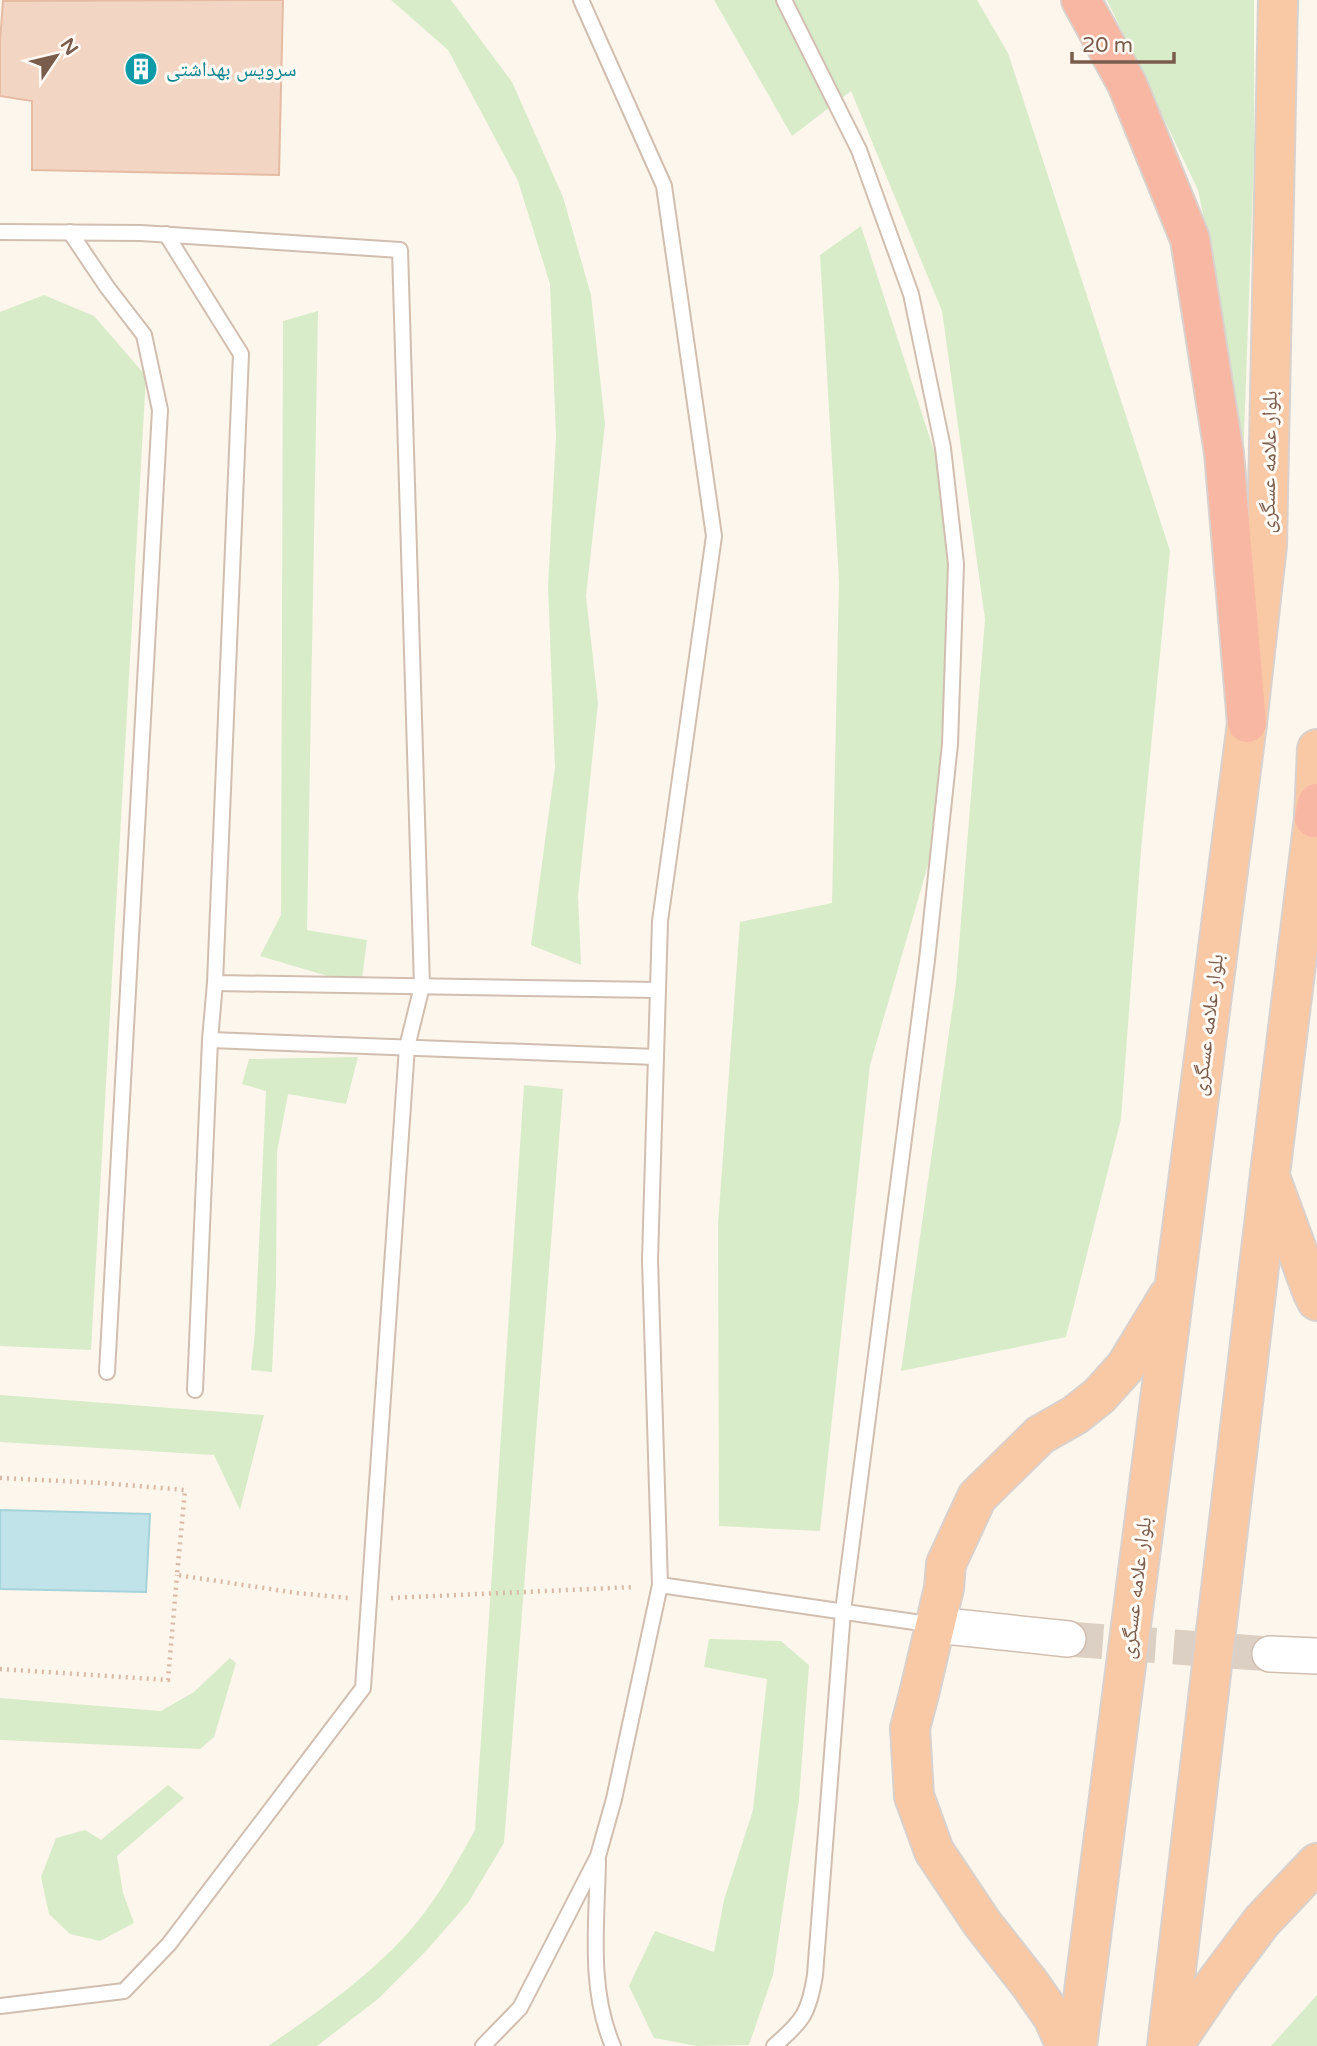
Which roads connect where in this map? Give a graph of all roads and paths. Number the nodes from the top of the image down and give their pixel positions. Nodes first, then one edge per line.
1 (581, 0) edge
2 (784, 0) edge
3 (1081, 0) edge
4 (1278, 0) edge
5 (0, 232) edge
6 (70, 232) junction
7 (166, 234) junction
8 (1247, 723) junction
9 (1317, 749) edge
10 (1316, 810) edge
11 (215, 983) junction
12 (422, 986) junction
13 (658, 990) junction
14 (210, 1040) junction
15 (407, 1047) junction
16 (656, 1057) junction
17 (1270, 1174) junction
18 (1175, 1287) junction
19 (1317, 1301) edge
20 (107, 1372) dead end
21 (194, 1390) dead end
22 (0, 1478) edge
23 (177, 1575) junction
24 (660, 1585) junction
25 (369, 1600) junction
26 (843, 1611) junction
27 (936, 1625) junction
28 (1068, 1639) tunnel mouth
29 (1270, 1654) tunnel mouth
30 (1317, 1656) edge
31 (0, 1670) edge
32 (598, 1856) junction
33 (1317, 1863) edge
34 (0, 2006) edge
35 (483, 2046) edge
36 (613, 2046) edge
37 (774, 2046) edge
38 (1066, 2046) edge
39 (1077, 2046) edge
40 (1167, 2046) edge
41 (1173, 2046) edge

1 - 13 lane
2 - 26 lane
3 - 8 highway
4 - 8 highway, بلوار علامه عسگری
5 - 6 lane
6 - 7 lane
6 - 20 lane
7 - 11 lane
7 - 12 lane
8 - 18 highway, بلوار علامه عسگری
9 - 10 highway
10 - 17 highway
11 - 12 lane
11 - 14 lane
12 - 13 lane
12 - 15 lane
13 - 16 lane
14 - 15 lane
14 - 21 lane
15 - 16 lane
15 - 25 lane
16 - 24 lane
17 - 19 highway
17 - 40 highway
18 - 27 highway
18 - 39 highway, بلوار علامه عسگری
22 - 23 path
23 - 25 path
23 - 31 path
24 - 25 path
24 - 26 lane
24 - 32 lane
25 - 34 lane
26 - 27 lane
26 - 37 lane
27 - 28 street
27 - 38 highway
29 - 30 street
32 - 35 lane
32 - 36 lane
33 - 41 highway

